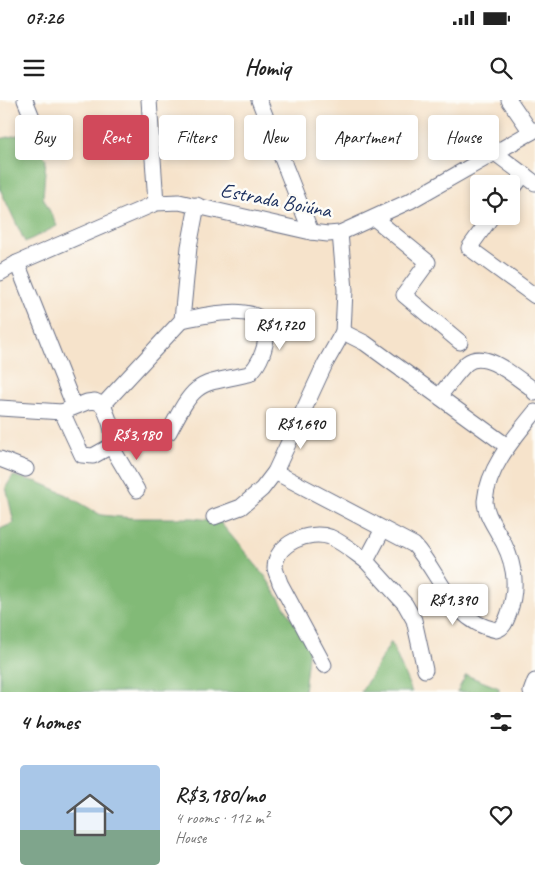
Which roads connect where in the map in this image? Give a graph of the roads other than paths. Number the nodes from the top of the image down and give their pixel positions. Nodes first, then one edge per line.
1 (26, 100) edge
2 (149, 100) edge
3 (259, 100) edge
4 (509, 100) edge
5 (31, 115) edge
6 (533, 131) edge
7 (499, 150) edge
8 (499, 155) edge
9 (480, 160) edge
10 (529, 179) edge
11 (156, 203) junction
12 (197, 205) junction
13 (374, 218) junction
14 (486, 225) edge
15 (311, 232) junction
16 (340, 233) junction
17 (17, 263) junction
18 (0, 273) edge
19 (535, 295) edge
20 (182, 320) junction
21 (343, 332) junction
22 (460, 342) dead end
23 (535, 393) edge
24 (439, 396) junction
25 (103, 405) junction
26 (0, 408) edge
27 (68, 409) junction
28 (535, 412) edge
29 (169, 432) dead end
30 (111, 446) junction
31 (507, 446) junction
32 (0, 459) edge
33 (26, 469) dead end
34 (275, 472) junction
35 (137, 490) dead end
36 (214, 517) dead end
37 (383, 529) junction
38 (366, 561) junction
39 (324, 665) dead end
40 (425, 670) dead end
41 (535, 681) edge
42 (532, 692) edge

1 - 5 street
2 - 11 street
3 - 15 street
4 - 6 street
6 - 7 street, Estrada Boiúna
8 - 10 street
9 - 13 street, Estrada Boiúna
11 - 12 street, Estrada Boiúna
11 - 17 street, Estrada Boiúna
12 - 15 street, Estrada Boiúna
12 - 20 street
13 - 16 street, Estrada Boiúna
13 - 22 street
14 - 19 street
15 - 16 street, Estrada Boiúna
16 - 21 street
17 - 18 street, Estrada Boiúna
17 - 27 street
20 - 25 street
20 - 29 street
21 - 24 street
21 - 34 street
23 - 24 street
24 - 31 street
25 - 27 street
25 - 30 street
26 - 27 street
27 - 30 street
28 - 31 street
30 - 35 street
31 - 37 street
32 - 33 street
34 - 36 street
34 - 37 street
37 - 38 street
38 - 39 street
38 - 40 street
41 - 42 street

